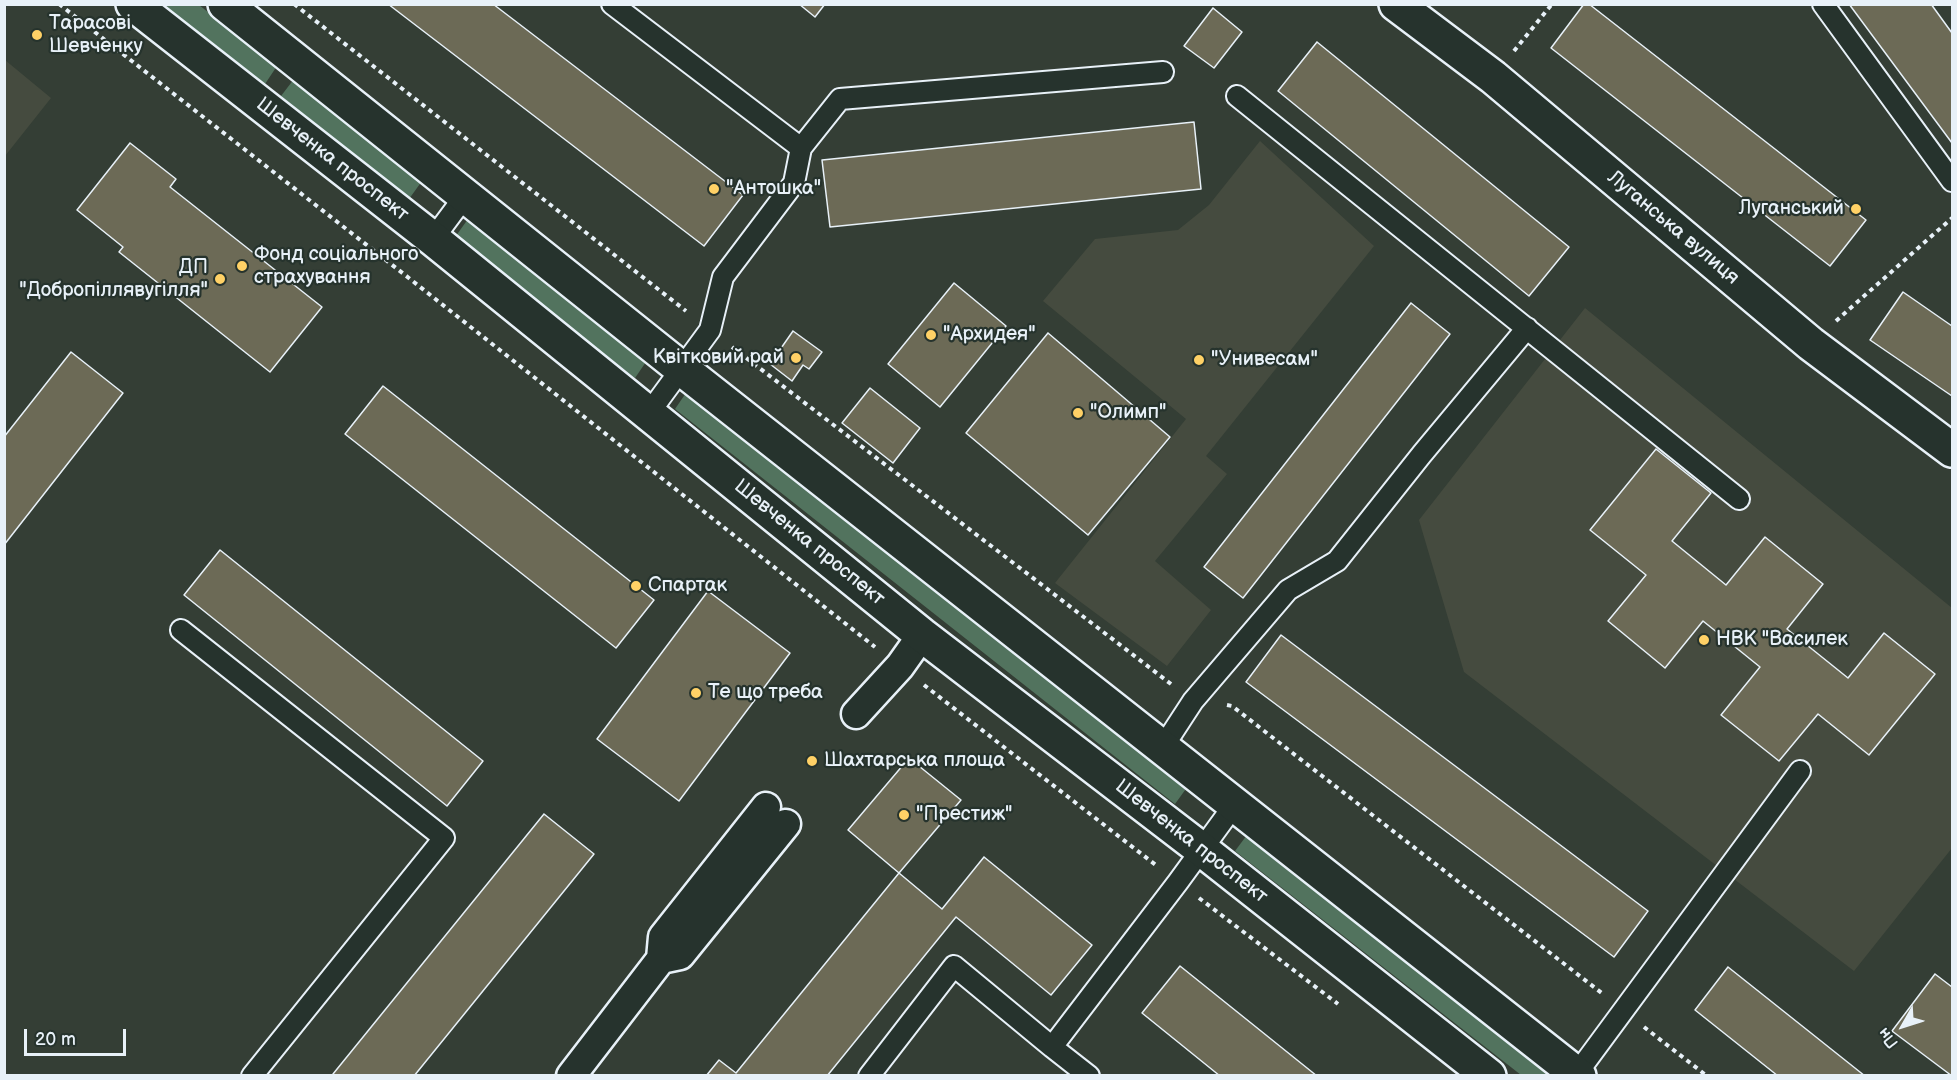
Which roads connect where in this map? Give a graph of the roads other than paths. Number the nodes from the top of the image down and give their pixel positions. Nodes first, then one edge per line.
1 (133, 4) edge
2 (225, 4) edge
3 (612, 4) edge
4 (1396, 4) edge
5 (1823, 4) edge
6 (1163, 72) dead end
7 (1238, 96) dead end
8 (801, 148) junction
9 (1953, 181) edge
10 (465, 196) junction
11 (433, 238) junction
12 (1527, 328) junction
13 (682, 369) junction
14 (648, 413) junction
15 (1953, 450) edge
16 (1739, 499) dead end
17 (181, 630) dead end
18 (922, 635) junction
19 (856, 714) dead end
20 (1163, 747) junction
21 (1800, 771) dead end
22 (1235, 804) junction
23 (776, 816) dead end
24 (1201, 849) junction
25 (1052, 1047) junction
26 (1577, 1075) edge
27 (252, 1076) edge
28 (571, 1076) edge
29 (869, 1076) edge
30 (1089, 1076) edge
31 (1489, 1076) edge

1 - 11 street, Шевченка проспект
2 - 10 street
3 - 8 lane
4 - 15 street, Луганська вулиця
5 - 9 lane
6 - 8 lane
7 - 12 lane
8 - 13 lane
10 - 11 lane
10 - 13 street
11 - 14 street, Шевченка проспект
12 - 16 lane
12 - 20 lane
13 - 14 lane
13 - 20 street
14 - 18 street, Шевченка проспект
17 - 27 lane
18 - 19 street
18 - 24 street, Шевченка проспект
20 - 22 street
21 - 26 lane
22 - 24 lane
22 - 26 street
23 - 28 street
24 - 25 lane
24 - 31 street, Шевченка проспект
25 - 29 lane
25 - 30 lane

